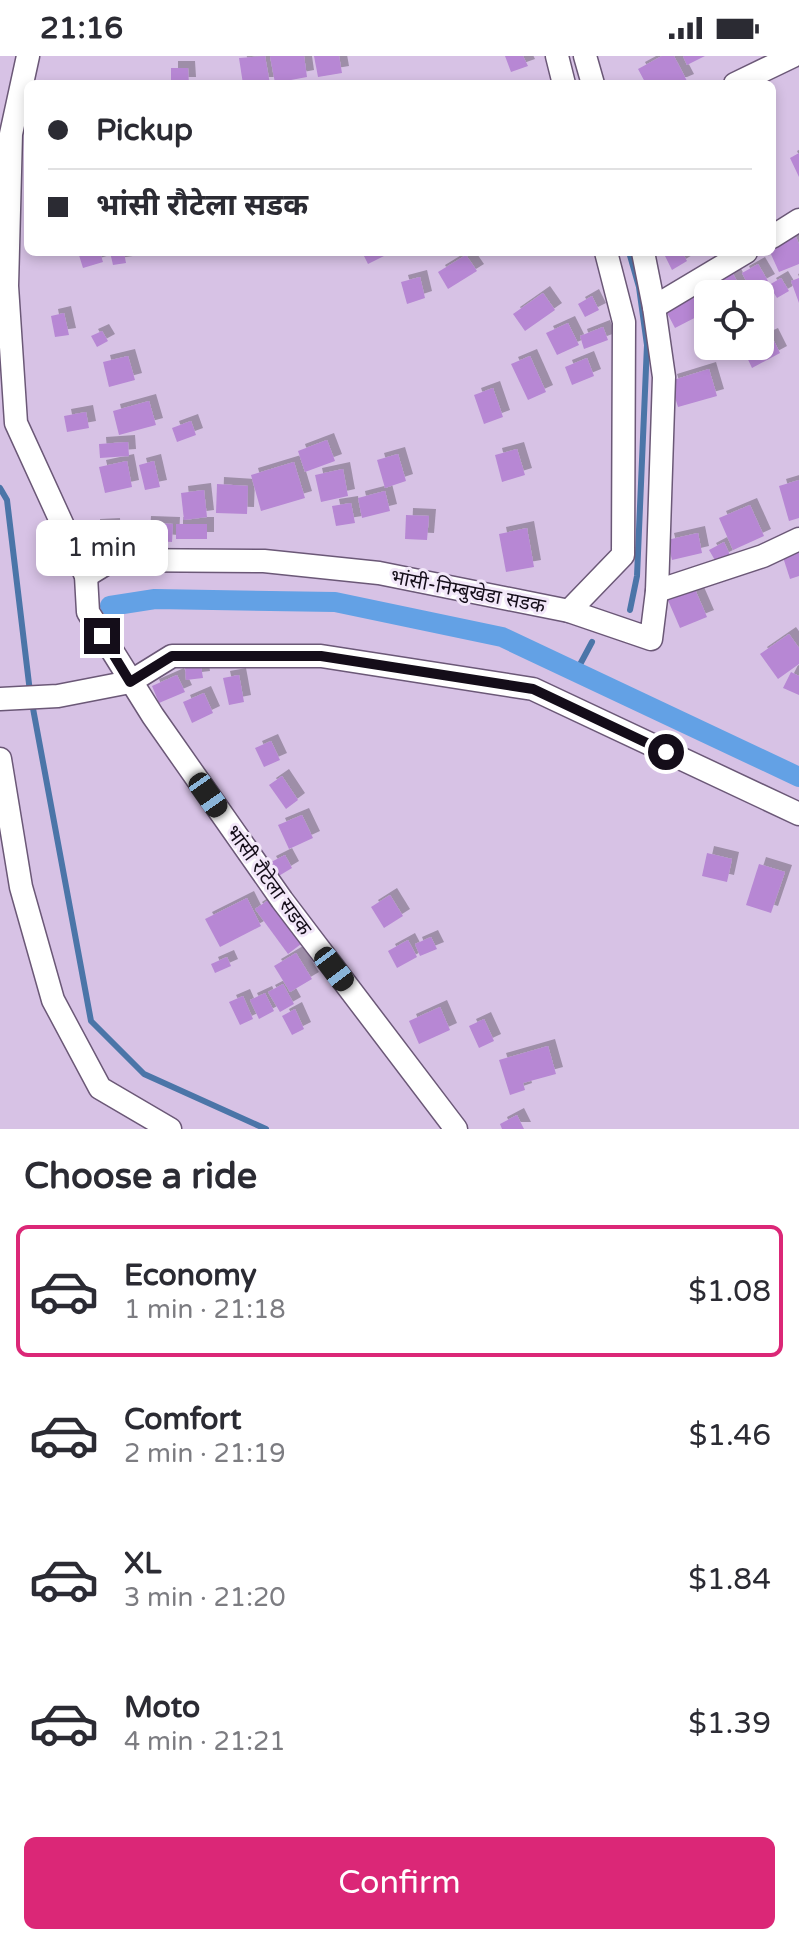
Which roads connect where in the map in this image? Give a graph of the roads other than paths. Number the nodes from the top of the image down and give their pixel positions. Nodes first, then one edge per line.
1 (28, 56) edge
2 (557, 56) edge
3 (585, 56) edge
4 (793, 56) edge
5 (563, 80) edge
6 (592, 80) edge
7 (743, 80) edge
8 (799, 220) edge
9 (776, 234) edge
10 (607, 256) edge
11 (644, 256) edge
12 (739, 256) edge
13 (654, 307) junction
14 (799, 539) edge
15 (86, 576) junction
16 (657, 591) junction
17 (569, 611) junction
18 (130, 682) junction
19 (0, 699) edge
20 (0, 759) edge
21 (799, 814) edge
22 (170, 1129) edge
23 (456, 1129) edge

1 - 15 street, भांसी रौटेला सडक
2 - 5 street
3 - 6 street
4 - 7 street
8 - 9 street
10 - 17 street, भांसी-निम्बुखेडा सडक
11 - 13 street
12 - 13 street
13 - 16 street
14 - 16 street
15 - 17 street, भांसी-निम्बुखेडा सडक
15 - 18 street, भांसी रौटेला सडक
16 - 17 street
18 - 19 street
18 - 21 street
18 - 23 street, भांसी रौटेला सडक
20 - 22 street

